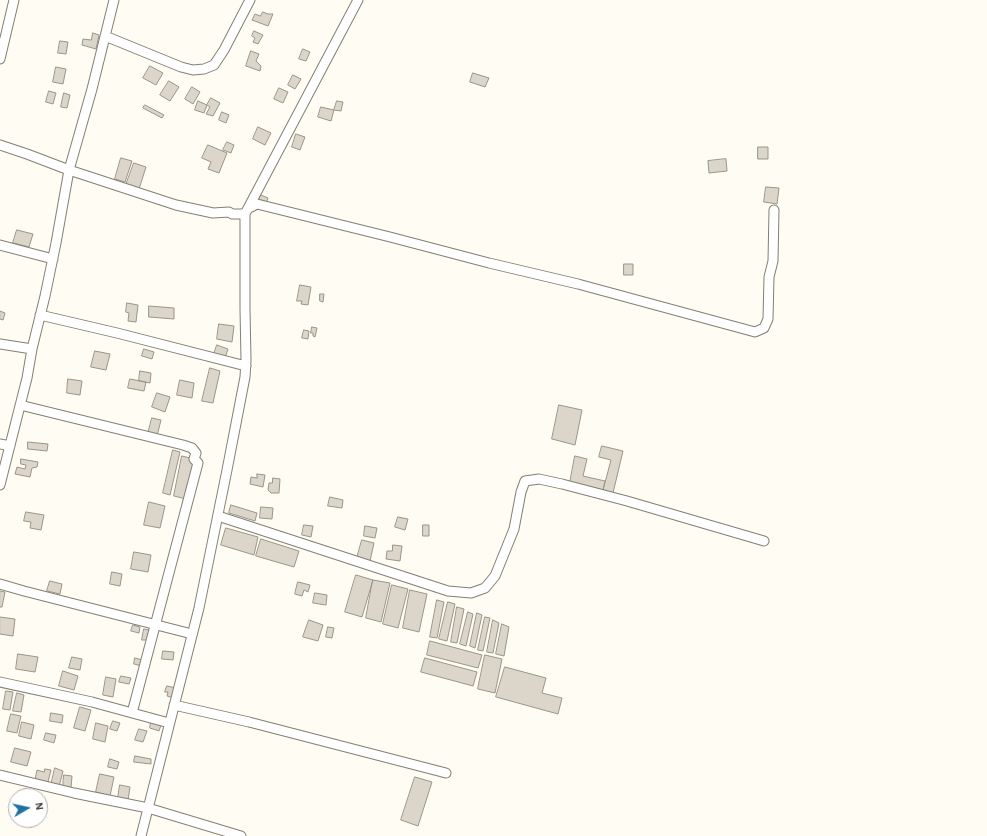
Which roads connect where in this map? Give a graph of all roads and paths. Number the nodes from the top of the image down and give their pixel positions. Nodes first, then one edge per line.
1 (14, 0) edge
2 (114, 0) edge
3 (250, 0) edge
4 (358, 0) edge
5 (105, 36) junction
6 (0, 59) edge
7 (0, 145) edge
8 (69, 170) junction
9 (774, 210) dead end
10 (247, 211) junction
11 (0, 245) edge
12 (53, 259) junction
13 (40, 315) junction
14 (0, 344) edge
15 (32, 350) junction
16 (246, 366) junction
17 (20, 405) junction
18 (0, 444) edge
19 (10, 446) junction
20 (0, 485) edge
21 (218, 516) junction
22 (764, 541) dead end
23 (0, 584) edge
24 (156, 624) junction
25 (192, 634) junction
26 (0, 682) edge
27 (174, 705) junction
28 (132, 713) junction
29 (169, 723) junction
30 (446, 773) dead end
31 (0, 775) edge
32 (148, 808) junction
33 (141, 836) edge
34 (241, 836) edge

1 - 6 street
2 - 5 street
3 - 5 street
4 - 10 street
5 - 8 street
7 - 8 street
8 - 10 street
8 - 12 street
9 - 10 street
10 - 16 street
11 - 12 street
12 - 13 street
13 - 15 street
13 - 16 street
14 - 15 street
15 - 17 street
16 - 21 street
17 - 19 street
17 - 24 street
18 - 19 street
19 - 20 street
21 - 22 street
21 - 25 street
23 - 24 street
24 - 25 street
24 - 28 street
25 - 27 street
26 - 28 street
27 - 29 street
27 - 30 street
28 - 29 street
29 - 32 street
31 - 32 street
32 - 33 street
32 - 34 street

